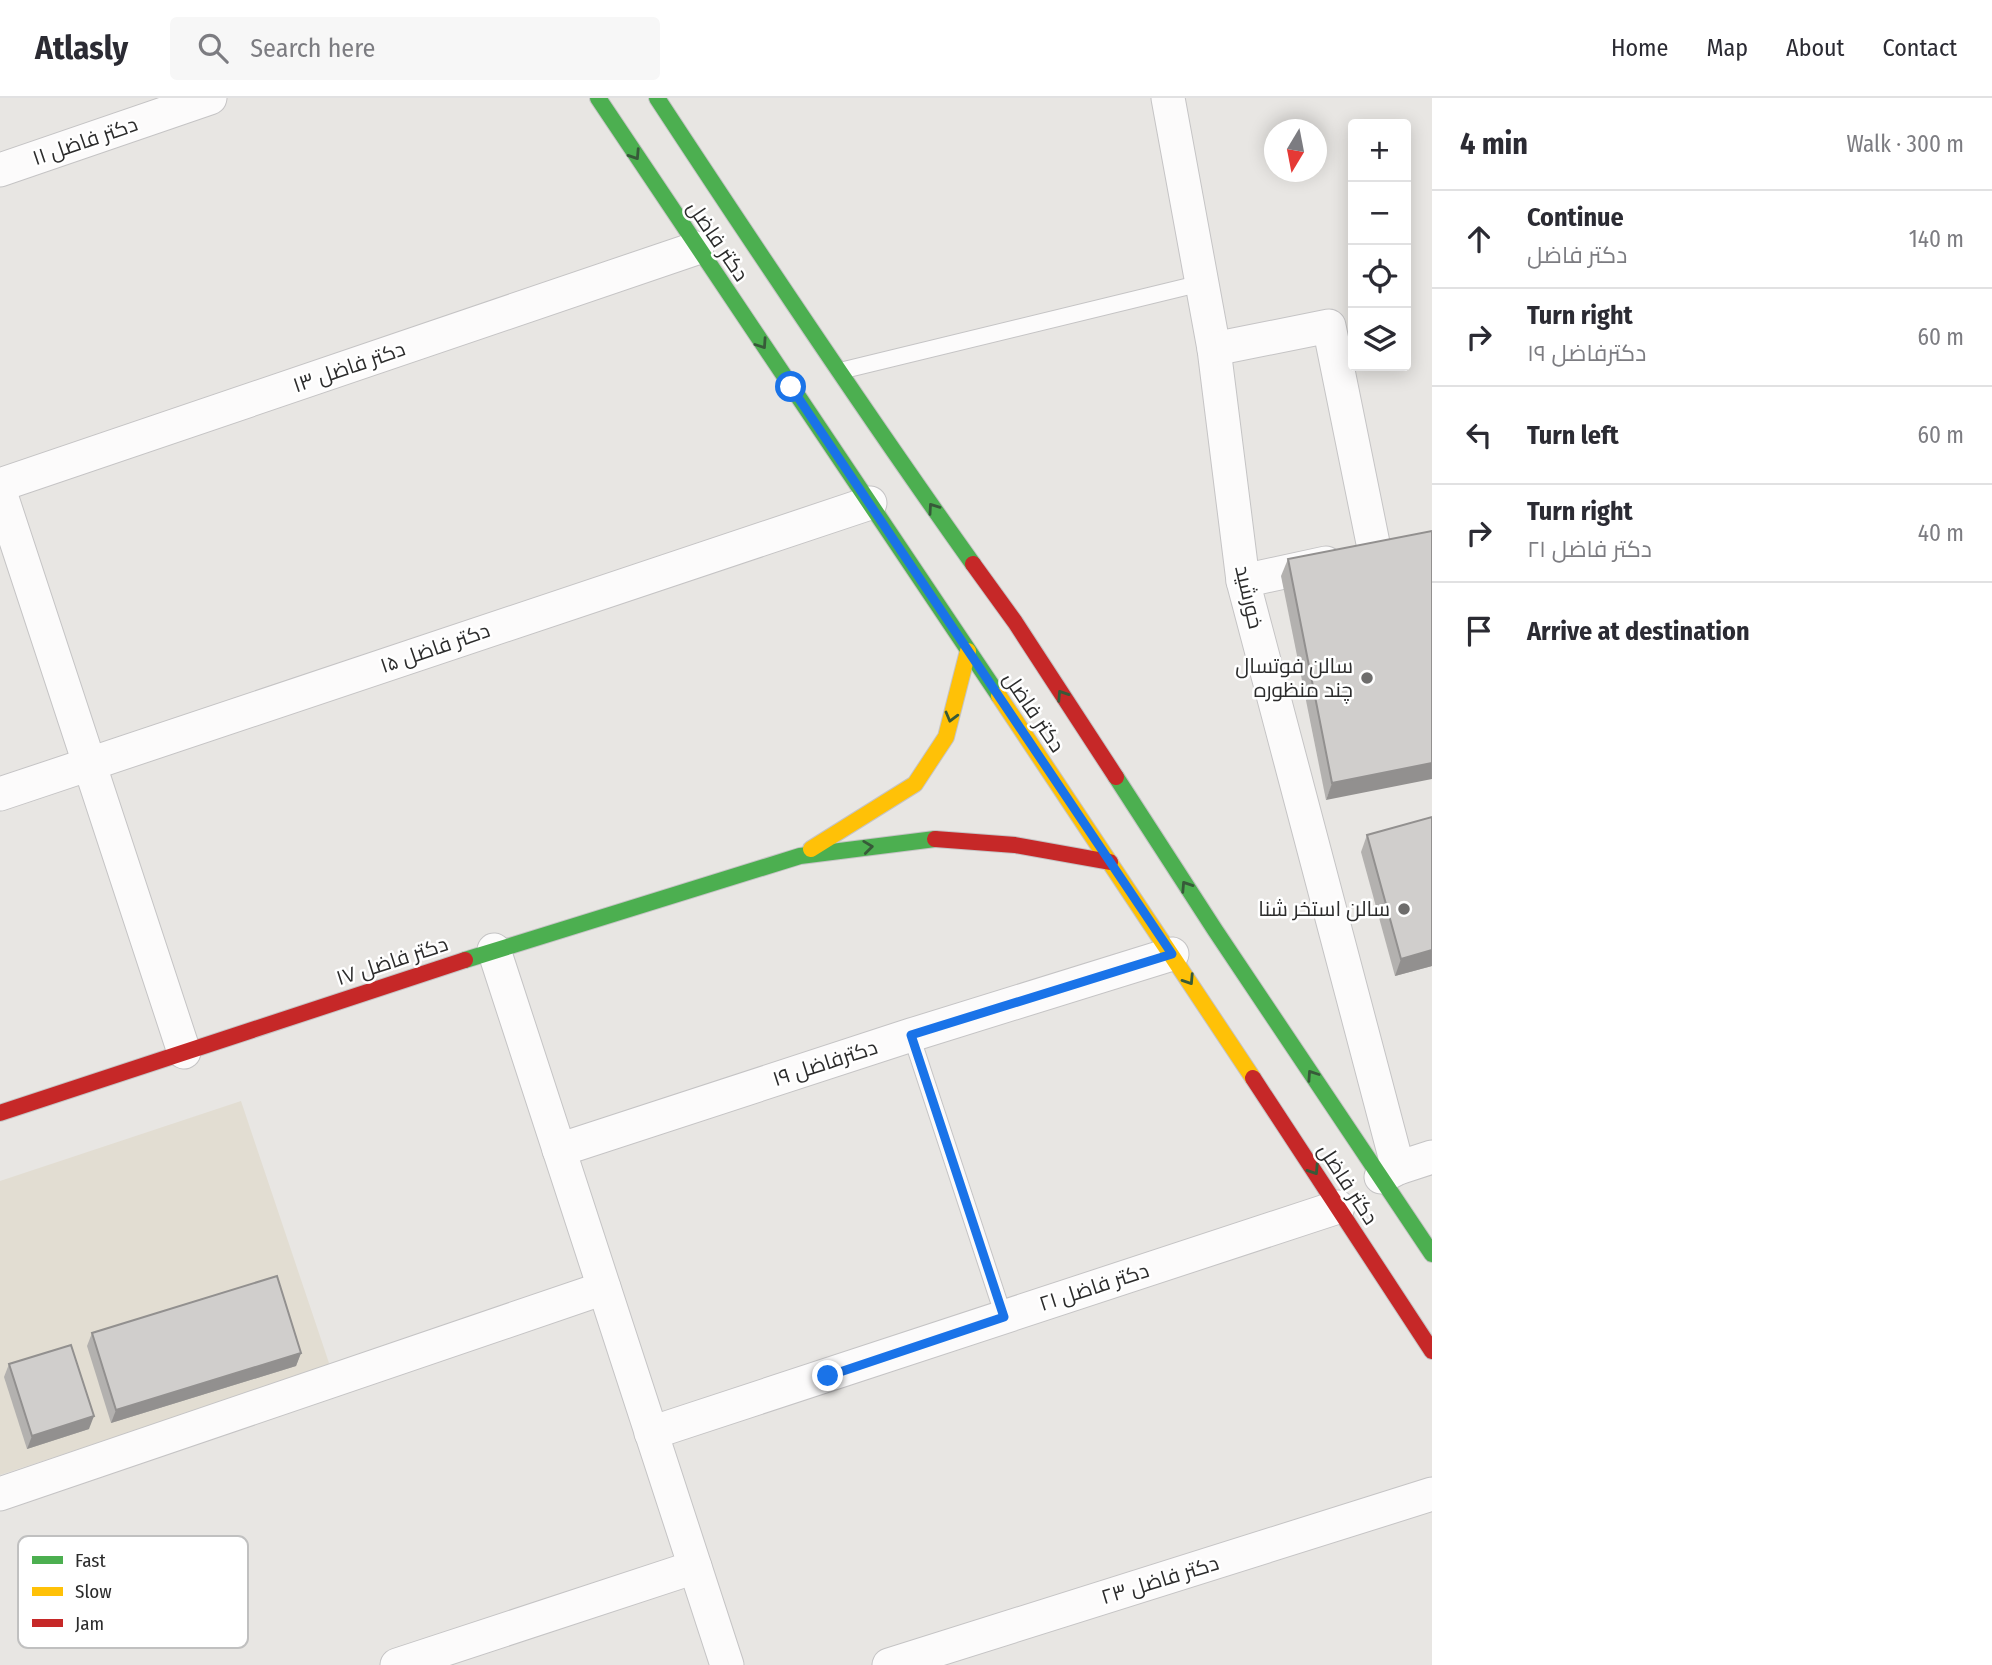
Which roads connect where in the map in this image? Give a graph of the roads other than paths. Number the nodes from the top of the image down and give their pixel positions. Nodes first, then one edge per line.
1 (211, 98) edge
2 (598, 98) edge
3 (657, 98) edge
4 (1168, 98) edge
5 (0, 170) edge
6 (697, 248) junction
7 (1202, 283) junction
8 (1214, 349) junction
9 (840, 371) junction
10 (0, 485) edge
11 (0, 492) edge
12 (870, 503) junction
13 (1409, 544) edge
14 (1375, 553) junction
15 (1243, 581) junction
16 (968, 651) junction
17 (89, 764) junction
18 (0, 794) edge
19 (800, 856) junction
20 (1110, 862) junction
21 (494, 950) junction
22 (1172, 954) junction
23 (911, 1035) junction
24 (184, 1052) junction
25 (0, 1113) edge
26 (559, 1150) junction
27 (1432, 1157) edge
28 (1390, 1172) junction
29 (1338, 1207) junction
30 (1432, 1254) edge
31 (604, 1288) junction
32 (1004, 1317) junction
33 (1432, 1351) edge
34 (651, 1433) junction
35 (0, 1494) edge
36 (1432, 1494) edge
37 (695, 1567) junction
38 (397, 1665) edge
39 (727, 1665) edge
40 (889, 1665) edge

1 - 5 street, دکتر فاضل ۱۱
2 -> 6 main road, دکتر فاضل
3 - 9 main road, دکتر فاضل
4 - 7 street, خورشید
6 - 10 street, دکتر فاضل ۱۳
6 -> 12 main road, دکتر فاضل
7 - 8 street, خورشید
7 - 9 lane
8 - 14 street
8 - 15 street, خورشید
28 -> 9 main road, دکتر فاضل
11 - 17 street
12 - 16 main road, دکتر فاضل
12 - 17 street, دکتر فاضل ۱۵
13 - 14 street
14 - 15 street
15 - 28 street, خورشید
16 -> 19 main road
16 - 20 main road, دکتر فاضل
17 - 18 street, دکتر فاضل ۱۵
17 - 24 street
19 -> 20 main road
19 - 21 main road, دکتر فاضل ۱۷
20 - 22 main road, دکتر فاضل
21 - 24 main road, دکتر فاضل ۱۷
21 - 26 street
22 - 23 street, دکترفاضل ۱۹
22 -> 29 main road, دکتر فاضل
23 - 26 street, دکترفاضل ۱۹
23 - 32 lane
24 - 25 main road, دکتر فاضل ۱۷
26 - 31 street
27 - 28 street
28 - 30 main road, دکتر فاضل
29 - 32 street, دکتر فاضل ۲۱
29 - 33 main road, دکتر فاضل
31 - 34 street
31 - 35 street
32 - 34 street, دکتر فاضل ۲۱
34 - 37 street
36 - 40 street, دکتر فاضل ۲۳
37 - 38 street
37 - 39 street

